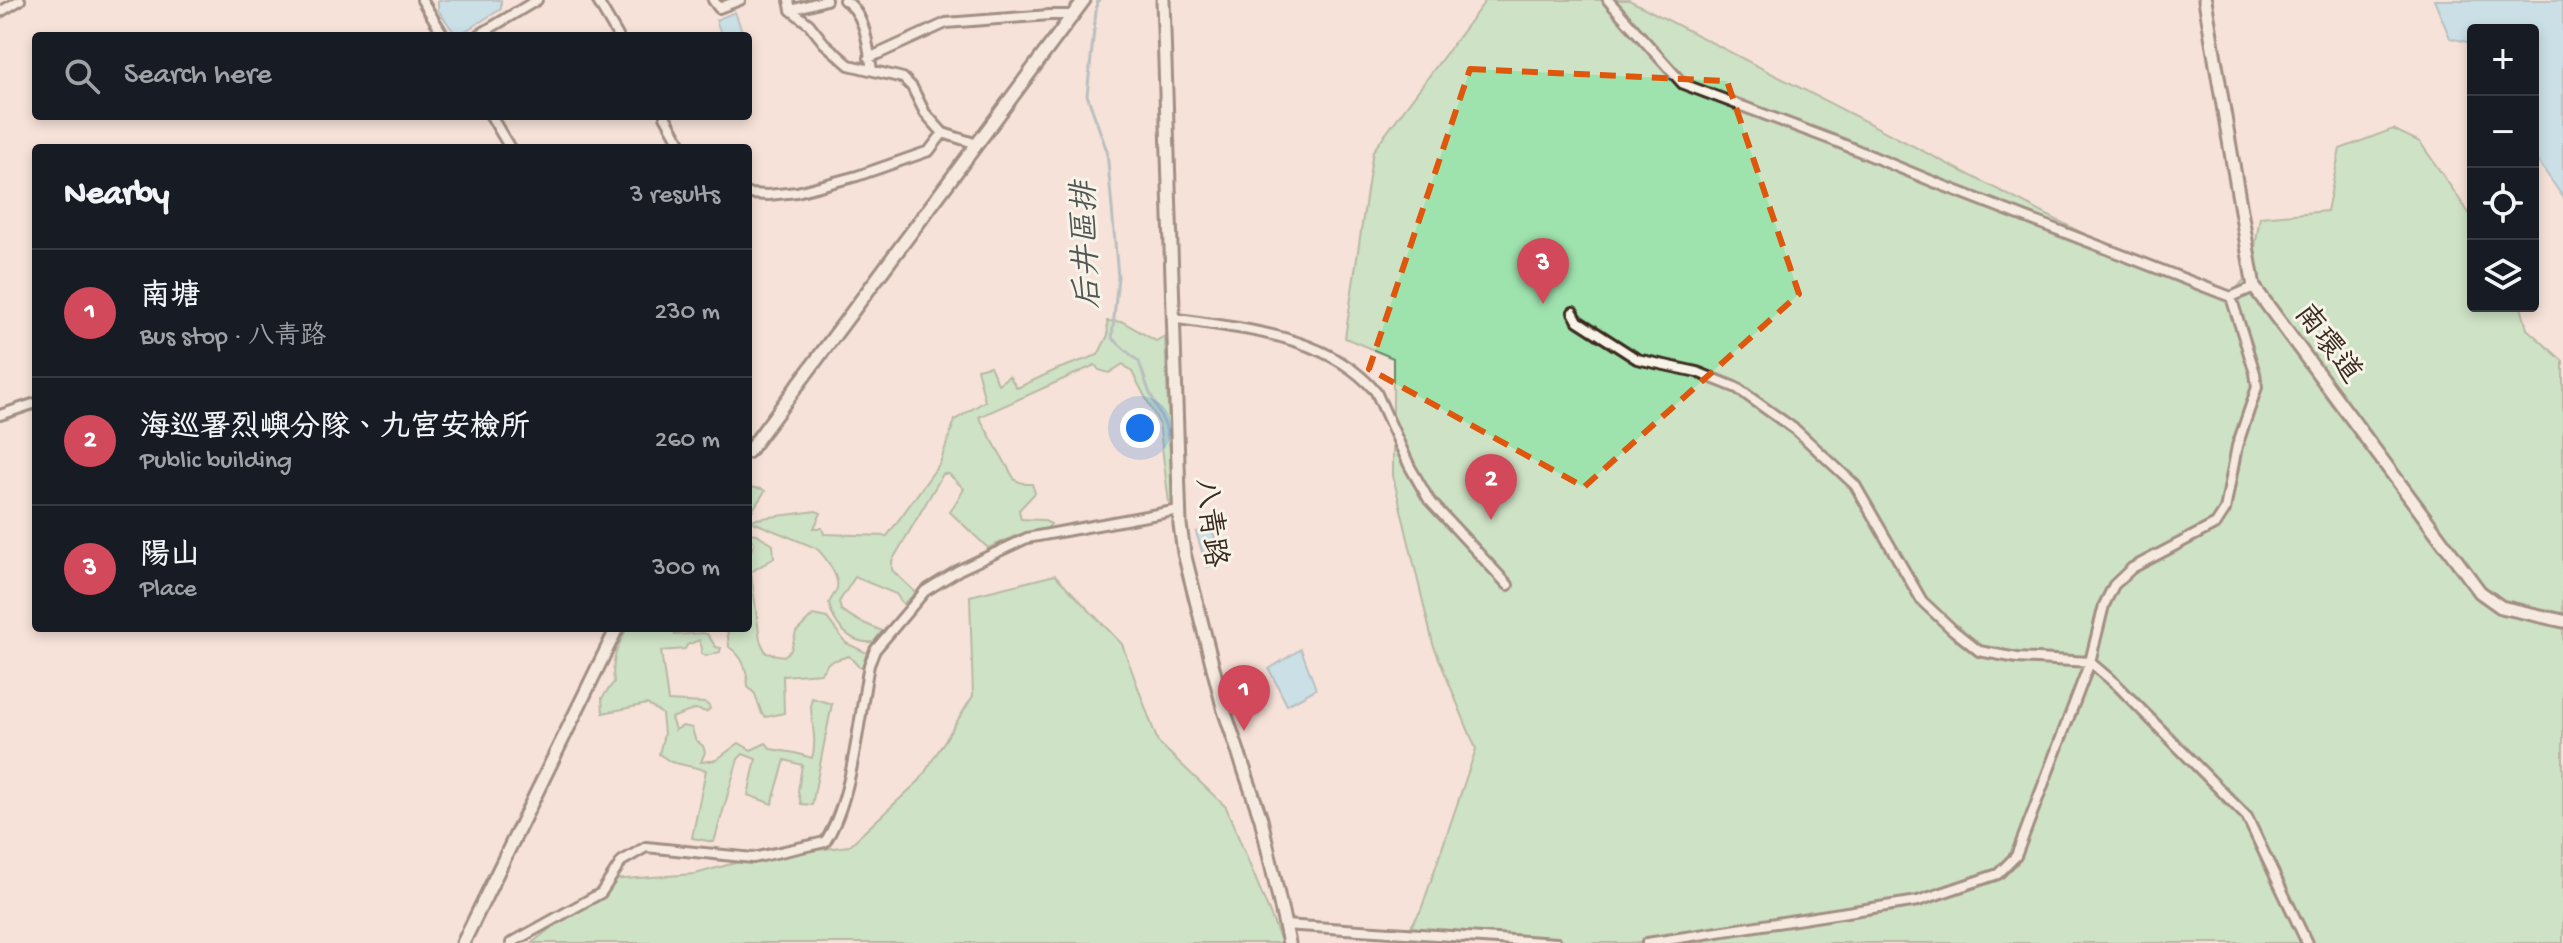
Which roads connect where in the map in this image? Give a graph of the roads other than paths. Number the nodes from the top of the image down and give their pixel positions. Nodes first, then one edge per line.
1 (20, 0) edge
2 (422, 0) edge
3 (537, 0) edge
4 (597, 0) edge
5 (713, 0) edge
6 (740, 0) edge
7 (826, 0) edge
8 (844, 0) edge
9 (1084, 0) edge
10 (1163, 0) edge
11 (1608, 0) edge
12 (2205, 0) edge
13 (790, 5) edge
14 (0, 12) edge
15 (1073, 15) junction
16 (442, 32) edge
17 (484, 32) edge
18 (616, 32) edge
19 (869, 58) junction
20 (872, 70) junction
21 (493, 120) edge
22 (667, 120) edge
23 (943, 133) junction
24 (508, 144) edge
25 (681, 144) edge
26 (977, 144) junction
27 (752, 194) edge
28 (2254, 287) junction
29 (2231, 297) junction
30 (1573, 312) dead end
31 (1172, 318) junction
32 (32, 404) edge
33 (0, 415) edge
34 (752, 447) edge
35 (1179, 510) junction
36 (1508, 585) dead end
37 (2561, 620) edge
38 (615, 632) edge
39 (2090, 662) junction
40 (1284, 925) junction
41 (463, 943) edge
42 (511, 943) edge
43 (1289, 943) edge
44 (1557, 943) edge
45 (1647, 943) edge
46 (2307, 943) edge

1 - 14 street
2 - 16 street
3 - 17 street
4 - 18 street
5 - 6 street
7 - 13 street
8 - 19 street
9 - 15 street
10 - 31 street, 八青路
11 - 29 street
12 - 28 street, 南環道
13 - 20 street
15 - 19 street
15 - 26 street
19 - 20 street
20 - 23 street
21 - 24 street
22 - 25 street
23 - 26 street
23 - 27 street
26 - 34 street
28 - 29 street
28 - 37 street, 南環道
29 - 39 street
30 - 39 street
31 - 35 street, 八青路
31 - 36 street
32 - 33 street
35 - 40 street, 八青路
35 - 42 street
38 - 41 street
39 - 45 street
39 - 46 street
40 - 43 street, 八青路
40 - 44 street

